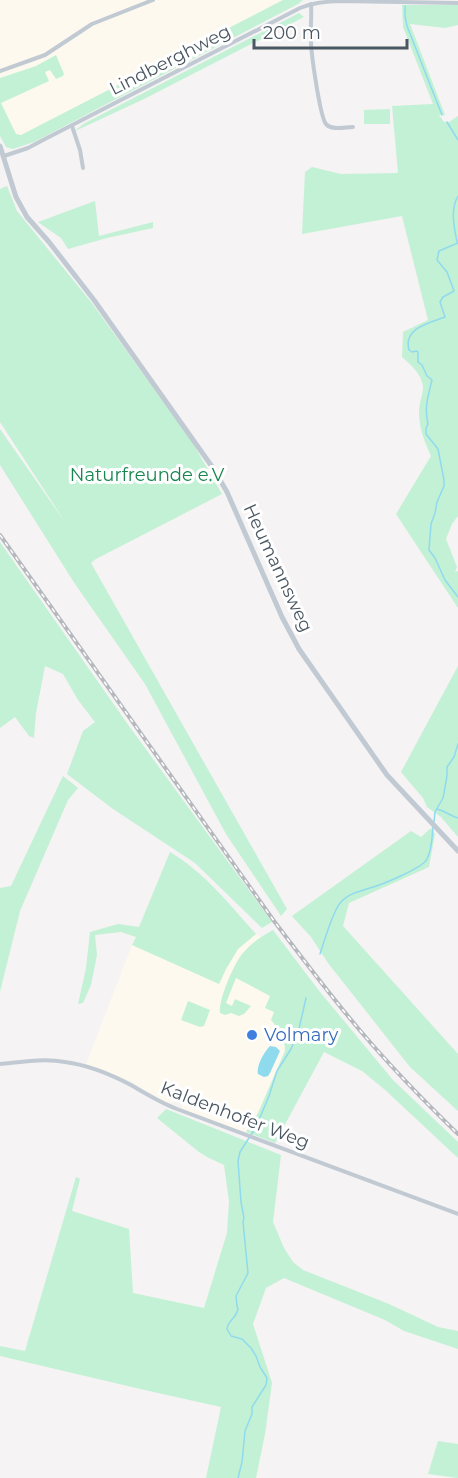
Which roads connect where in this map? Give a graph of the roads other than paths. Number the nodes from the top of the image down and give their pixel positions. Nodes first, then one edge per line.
1 (153, 0) edge
2 (341, 1) edge
3 (458, 3) edge
4 (311, 4) junction
5 (0, 71) edge
6 (72, 126) junction
7 (353, 127) dead end
8 (0, 146) edge
9 (4, 156) junction
10 (83, 168) dead end
11 (458, 851) edge
12 (0, 1064) edge
13 (458, 1214) edge

1 - 5 street
2 - 3 street, Lindberghweg
2 - 4 street, Lindberghweg
4 - 6 street, Lindberghweg
4 - 7 street
6 - 9 street, Lindberghweg
6 - 10 street
8 - 9 street, Heumannsweg
9 - 11 street, Heumannsweg
12 - 13 street, Kaldenhofer Weg

